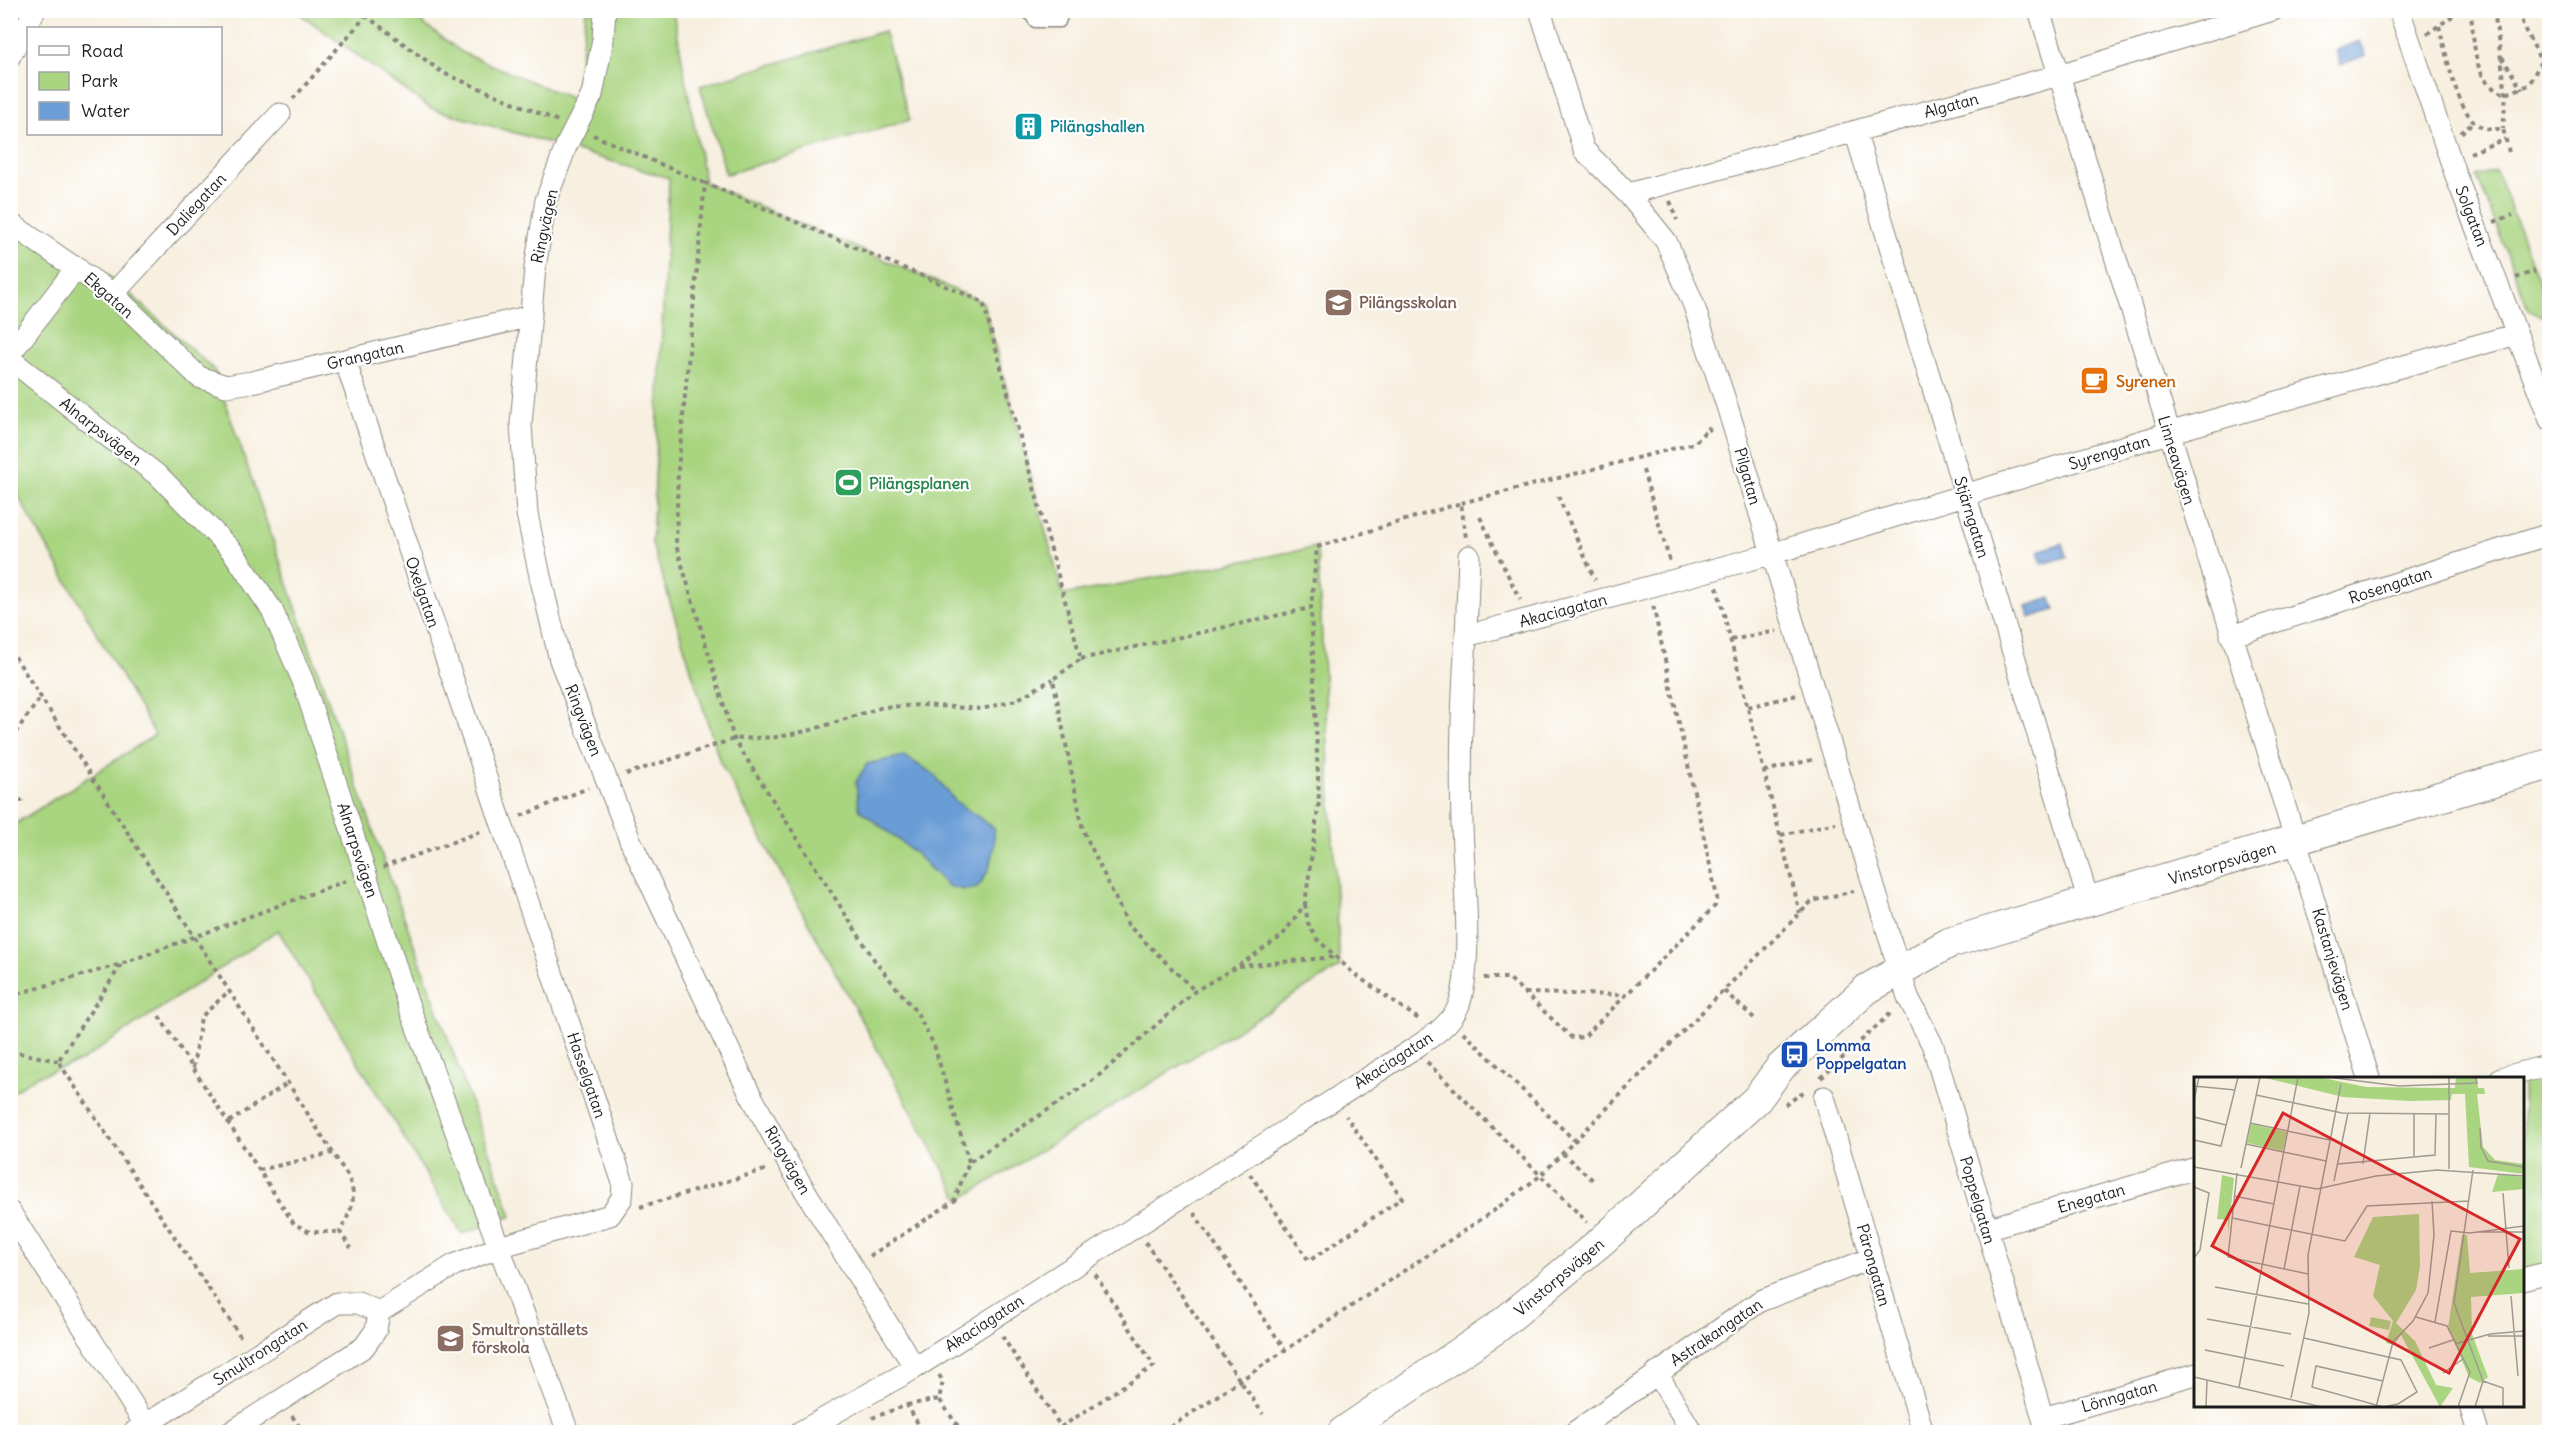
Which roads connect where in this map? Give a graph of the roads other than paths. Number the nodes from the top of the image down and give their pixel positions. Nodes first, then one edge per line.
1 (35, 10) edge
2 (605, 10) edge
3 (1026, 10) edge
4 (1065, 10) edge
5 (1540, 10) edge
6 (2039, 10) edge
7 (2273, 10) edge
8 (2399, 10) edge
9 (10, 56) edge
10 (2060, 75) junction
11 (280, 114) road end
12 (1855, 131) junction
13 (1628, 194) junction
14 (10, 223) edge
15 (77, 267) junction
16 (113, 294) junction
17 (531, 316) junction
18 (2517, 334) junction
19 (10, 354) edge
20 (10, 359) edge
21 (345, 360) junction
22 (199, 377) joint
23 (2550, 420) edge
24 (2168, 433) junction
25 (1966, 496) junction
26 (2550, 534) edge
27 (1771, 554) junction
28 (1469, 556) road end
29 (1466, 636) junction
30 (2231, 636) junction
31 (2550, 764) edge
32 (502, 824) joint
33 (2296, 840) junction
34 (2090, 903) junction
35 (1900, 972) junction
36 (2550, 1065) edge
37 (2369, 1077) edge
38 (2506, 1077) edge
39 (1824, 1097) dead end
40 (1757, 1099) junction
41 (2194, 1169) edge
42 (10, 1212) edge
43 (1986, 1229) junction
44 (499, 1247) junction
45 (1872, 1258) junction
46 (2550, 1272) edge
47 (2524, 1279) edge
48 (379, 1312) junction
49 (915, 1368) junction
50 (1657, 1373) junction
51 (2194, 1375) edge
52 (2470, 1407) edge
53 (2045, 1425) edge
54 (143, 1430) edge
55 (231, 1432) edge
56 (568, 1432) edge
57 (800, 1432) edge
58 (1343, 1432) edge
59 (1575, 1432) edge
60 (1692, 1432) edge
61 (1923, 1432) edge
62 (2478, 1432) edge

1 - 9 street
2 - 17 street, Ringvägen
3 - 4 lane
5 - 13 street, Pilgatan
6 - 10 street, Linneavägen
7 - 10 street, Algatan
8 - 18 street, Solgatan
10 - 12 street, Algatan
10 - 24 street, Linneavägen
11 - 16 street, Daliegatan
12 - 13 street, Algatan
12 - 25 street, Stjärngatan
13 - 27 street, Pilgatan
14 - 15 street, Ekgatan
15 - 16 street, Ekgatan
15 - 19 street
16 - 22 street, Ekgatan
17 - 21 street, Grangatan
17 - 49 street, Ringvägen
18 - 23 street, Solgatan
18 - 24 street, Syrengatan
20 - 44 street, Alnarpsvägen
21 - 22 street, Grangatan
21 - 32 street, Oxelgatan
24 - 25 street, Syrengatan
24 - 30 street, Linneavägen
25 - 27 street, Syrengatan
25 - 34 street, Stjärngatan
26 - 30 street, Rosengatan
27 - 29 street, Akaciagatan
27 - 35 street, Pilgatan
28 - 29 street
29 - 49 street, Akaciagatan
30 - 33 street, Linneavägen
31 - 33 street, Vinstorpsvägen
32 - 44 street, Hasselgatan
33 - 34 street, Vinstorpsvägen
33 - 37 street, Kastanjevägen
34 - 35 street, Vinstorpsvägen
35 - 40 street, Vinstorpsvägen
35 - 40 street, Vinstorpsvägen
35 - 43 street, Poppelgatan
36 - 38 street
39 - 45 street, Pärongatan
40 - 58 street, Vinstorpsvägen
41 - 43 street, Enegatan
42 - 54 street, Smultrongatan
43 - 53 street, Poppelgatan
44 - 48 street
44 - 56 street, Alnarpsvägen
45 - 50 street, Astrakangatan
45 - 61 street, Pärongatan
46 - 47 street
48 - 54 street, Smultrongatan
48 - 55 street
49 - 57 street, Akaciagatan
50 - 59 street, Astrakangatan
50 - 60 street
51 - 53 street, Lönngatan
52 - 62 street

